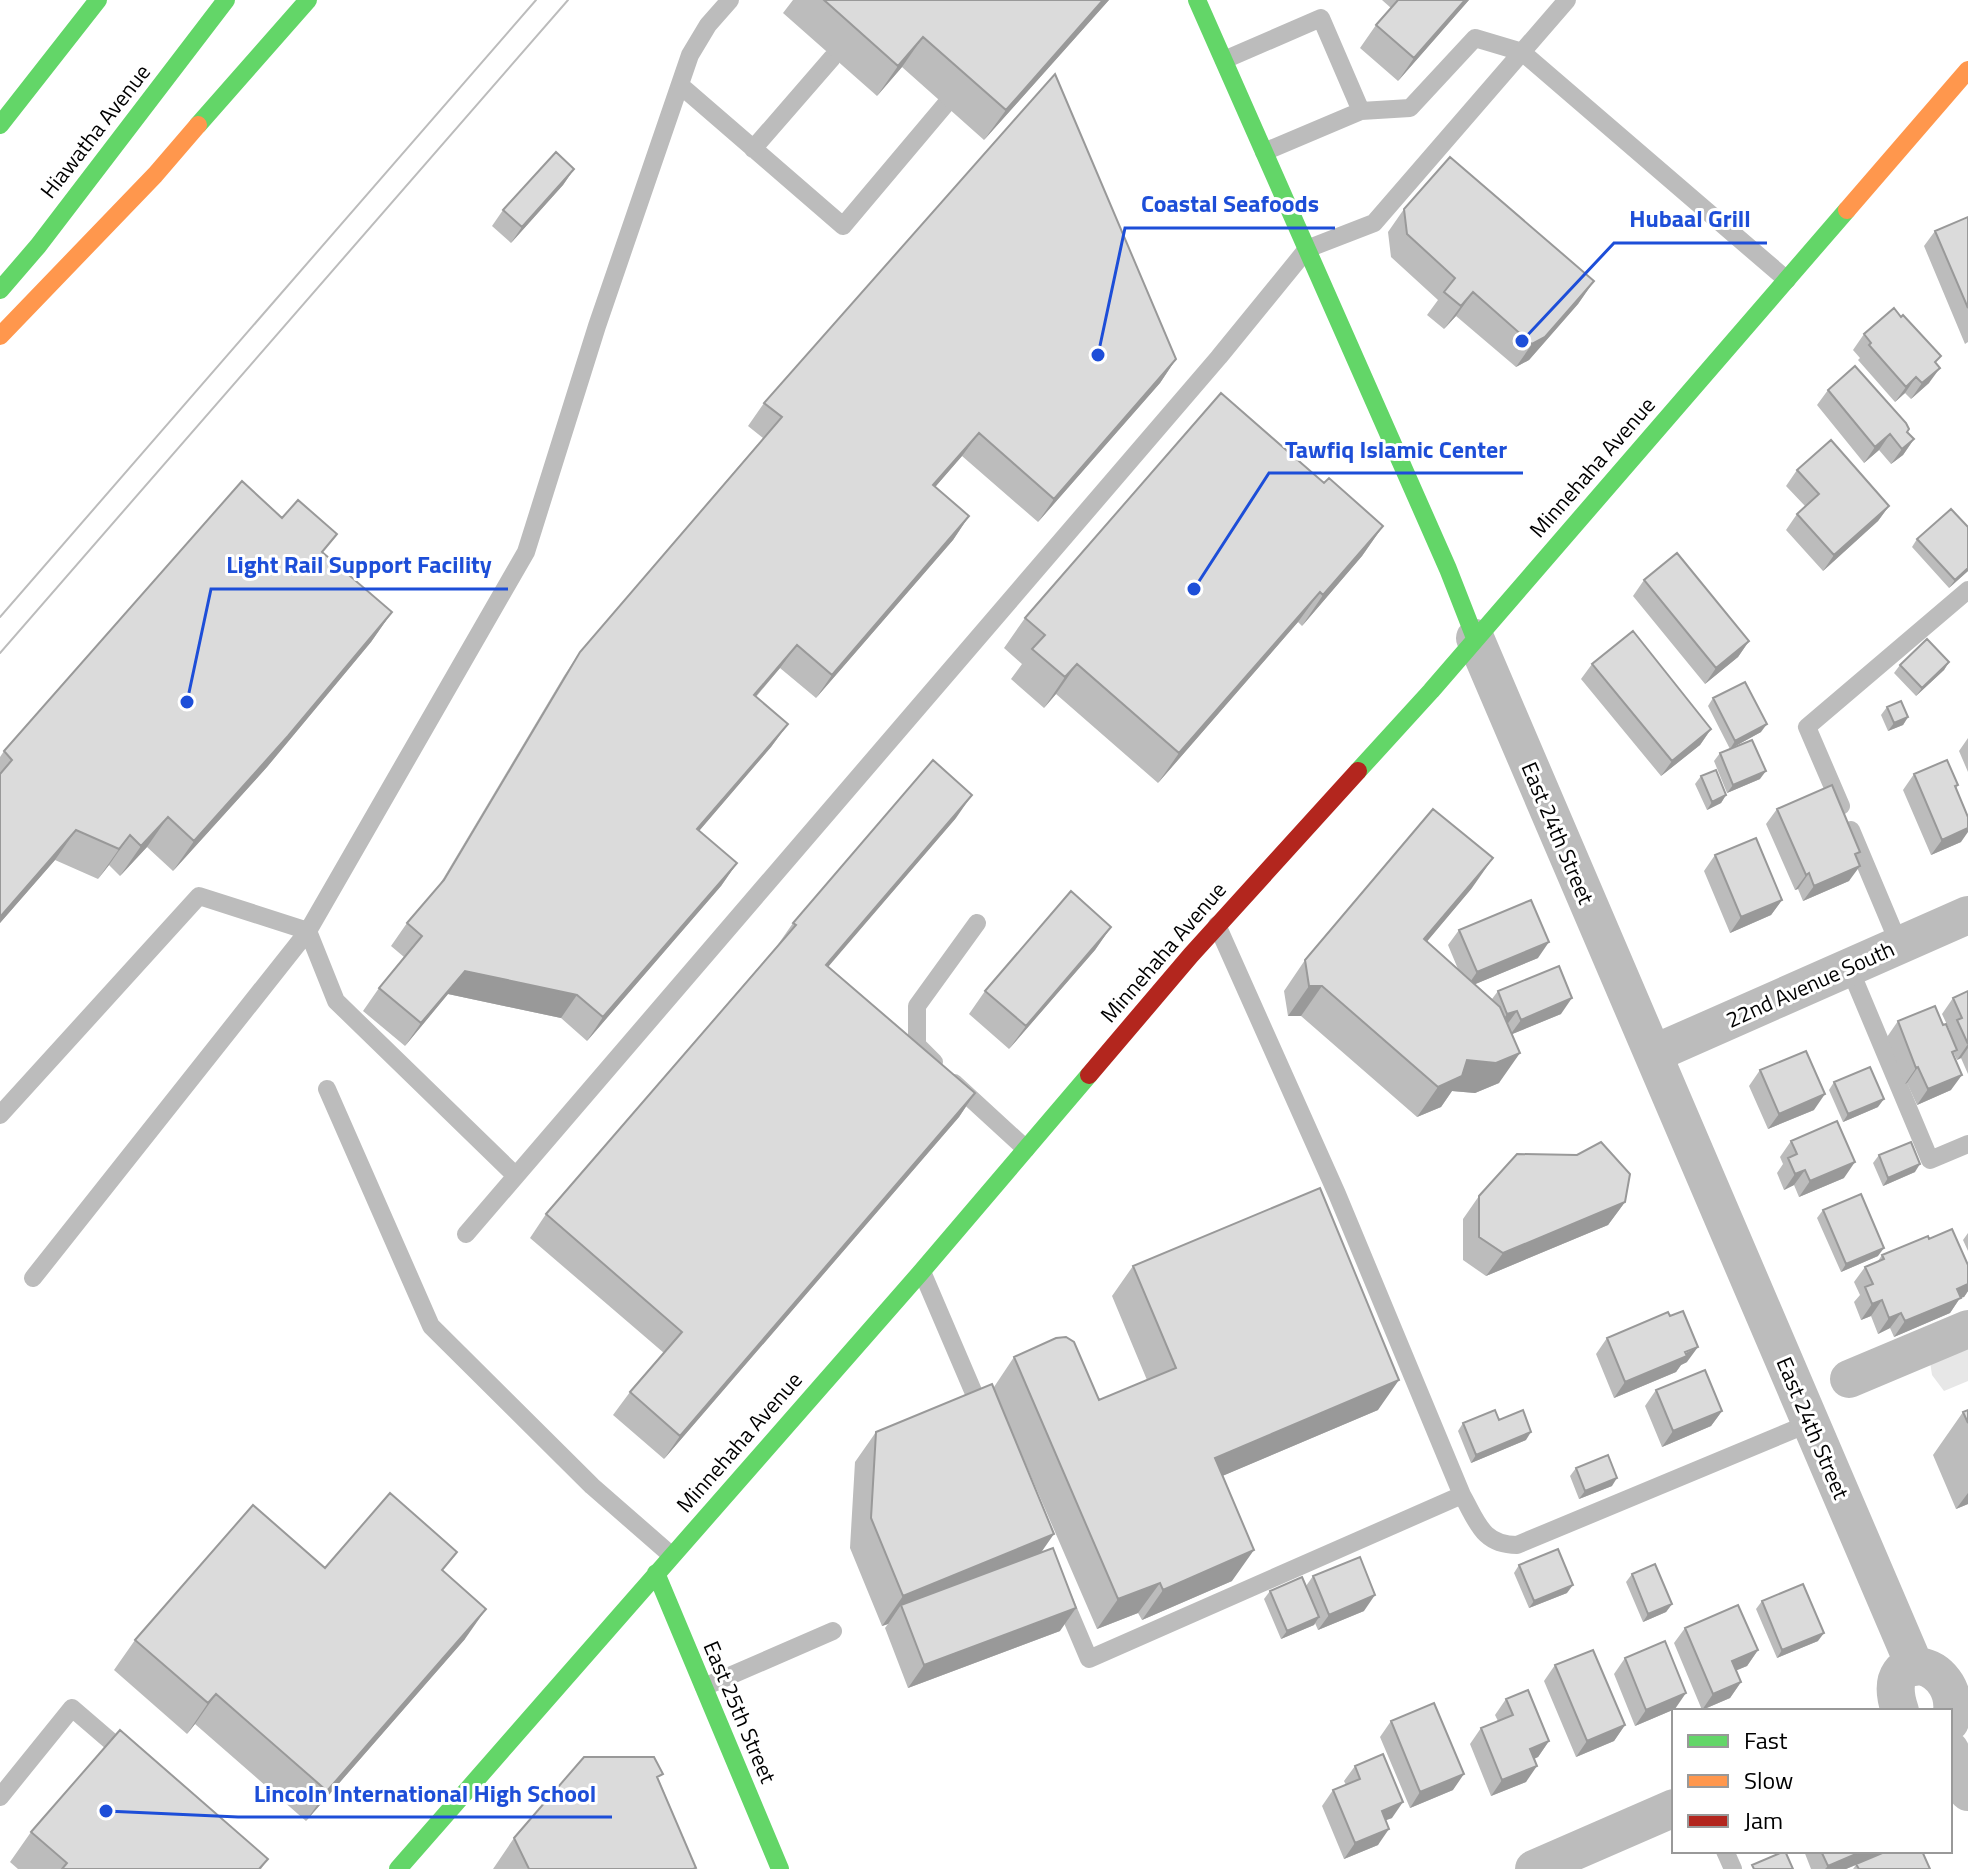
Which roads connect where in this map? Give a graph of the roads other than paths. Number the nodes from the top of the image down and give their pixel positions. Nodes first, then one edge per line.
1 (82, 0) edge
2 (98, 0) edge
3 (226, 0) edge
4 (308, 0) edge
5 (730, 0) edge
6 (1197, 0) edge
7 (1567, 0) edge
8 (1522, 52) junction
9 (832, 58) dead end
10 (1224, 60) junction
11 (1968, 70) edge
12 (680, 85) junction
13 (945, 105) dead end
14 (12, 110) junction
15 (1361, 111) junction
16 (0, 125) edge
17 (753, 149) junction
18 (1264, 152) junction
19 (1307, 249) junction
20 (1787, 280) junction
21 (0, 290) edge
22 (0, 336) edge
23 (1968, 590) edge
24 (1475, 638) junction
25 (1968, 915) edge
26 (977, 923) dead end
27 (1217, 925) junction
28 (308, 931) junction
29 (1899, 944) junction
30 (1849, 967) junction
31 (1653, 1054) junction
32 (327, 1089) dead end
33 (0, 1115) edge
34 (1968, 1144) edge
35 (1026, 1149) junction
36 (516, 1176) junction
37 (466, 1234) dead end
38 (922, 1271) junction
39 (33, 1278) dead end
40 (1968, 1329) edge
41 (1849, 1379) dead end
42 (1810, 1423) junction
43 (992, 1433) edge
44 (1462, 1495) junction
45 (671, 1555) junction
46 (656, 1573) junction
47 (1053, 1574) edge
48 (833, 1631) dead end
49 (1915, 1667) junction
50 (1964, 1682) edge
51 (704, 1687) junction
52 (1898, 1709) edge
53 (1952, 1719) edge
54 (1952, 1755) edge
55 (142, 1768) edge
56 (1968, 1792) edge
57 (0, 1797) edge
58 (1672, 1809) edge
59 (398, 1869) edge
60 (780, 1869) edge
61 (1534, 1869) edge

1 - 14 main road
2 - 14 main road
3 - 21 main road, Hiawatha Avenue
4 - 22 main road
5 - 12 lane
6 - 10 main road, East 24th Street
7 - 8 lane
8 - 15 lane
8 - 19 lane
8 - 20 lane
9 - 17 lane
10 - 15 lane
10 - 18 main road, East 24th Street
11 - 20 main road, Minnehaha Avenue
12 - 17 lane
12 - 28 lane
13 - 17 lane
14 - 16 main road
15 - 18 lane
18 - 19 main road, East 24th Street
19 - 24 main road, East 24th Street
19 - 36 lane
20 - 24 main road, Minnehaha Avenue
23 - 29 lane
24 - 27 main road, Minnehaha Avenue
24 - 31 street, East 24th Street
25 - 29 street, 22nd Avenue South
26 - 35 lane
27 - 35 main road, Minnehaha Avenue
27 - 44 lane
28 - 33 lane
28 - 36 lane
28 - 39 lane
29 - 30 street, 22nd Avenue South
30 - 31 street, 22nd Avenue South
30 - 34 lane
31 - 42 street, East 24th Street
32 - 45 lane
35 - 38 main road, Minnehaha Avenue
36 - 37 lane
38 - 43 lane
38 - 45 main road, Minnehaha Avenue
40 - 41 street
42 - 44 lane
42 - 49 street, East 24th Street
44 - 47 lane
45 - 46 main road, Minnehaha Avenue
46 - 51 main road, East 25th Street
46 - 59 main road, Minnehaha Avenue
48 - 51 lane
49 - 50 street
49 - 52 street
50 - 53 street
51 - 60 main road, East 25th Street
54 - 56 street
55 - 57 lane
58 - 61 street

